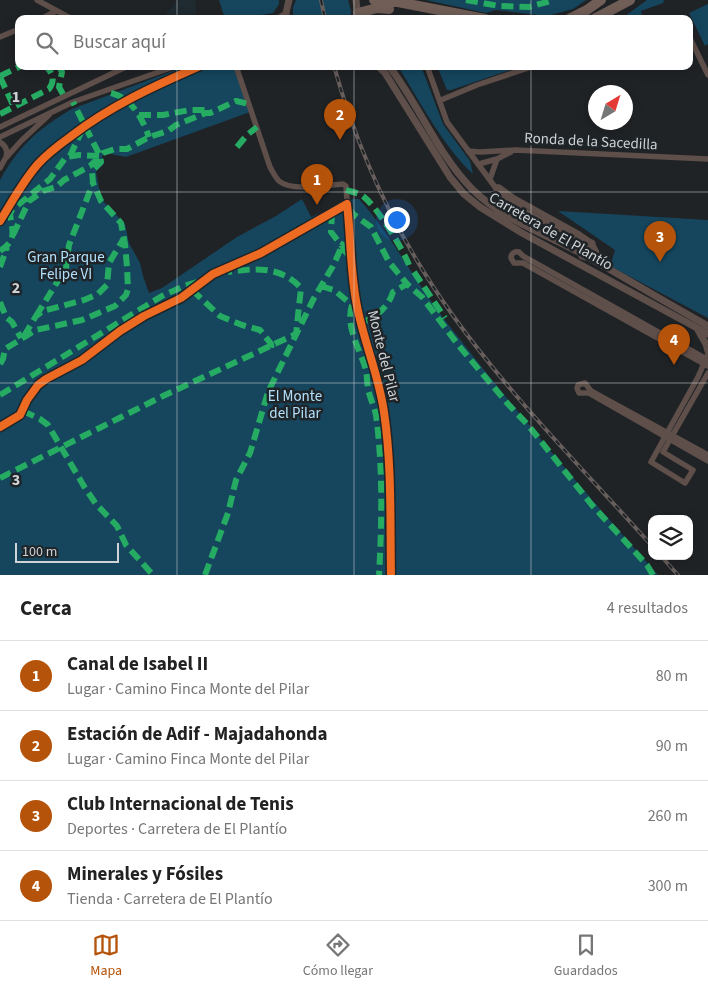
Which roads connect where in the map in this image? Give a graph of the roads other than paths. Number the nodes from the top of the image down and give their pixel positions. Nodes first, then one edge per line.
1 (37, 0) edge
2 (356, 0) edge
3 (374, 0) edge
4 (601, 0) edge
5 (630, 0) edge
6 (288, 1) edge
7 (56, 11) junction
8 (48, 15) edge
9 (64, 15) edge
10 (286, 15) edge
11 (358, 15) edge
12 (360, 15) edge
13 (428, 15) edge
14 (465, 15) edge
15 (577, 15) edge
16 (602, 15) edge
17 (15, 31) edge
18 (0, 37) edge
19 (693, 44) edge
20 (112, 70) edge
21 (158, 70) edge
22 (237, 70) edge
23 (382, 70) edge
24 (391, 70) edge
25 (430, 70) edge
26 (522, 70) edge
27 (708, 75) edge
28 (441, 100) junction
29 (51, 112) junction
30 (0, 127) edge
31 (0, 137) edge
32 (0, 142) edge
33 (515, 150) junction
34 (468, 151) junction
35 (485, 152) junction
36 (5, 159) junction
37 (497, 159) junction
38 (708, 159) edge
39 (478, 163) junction
40 (0, 168) edge
41 (490, 179) junction
42 (495, 187) junction
43 (522, 233) junction
44 (583, 242) junction
45 (592, 243) junction
46 (568, 247) junction
47 (584, 255) junction
48 (604, 267) junction
49 (623, 288) junction
50 (708, 326) edge
51 (696, 328) junction
52 (708, 334) edge
53 (707, 359) edge
54 (708, 373) edge
55 (669, 436) junction
56 (708, 455) edge
57 (708, 461) edge
58 (391, 575) edge

1 - 7 street
2 - 11 street
3 - 14 highway
4 - 15 highway
5 - 16 highway
6 - 10 street
7 - 8 street
7 - 9 street
12 - 13 highway
17 - 18 street
19 - 27 street
20 - 30 street
21 - 29 street
22 - 58 street, Monte del Pilar
23 - 43 street, Carretera de El Plantío
24 - 46 street, Carretera de El Plantío
25 - 28 street
26 - 28 street
28 - 34 street
29 - 31 street
29 - 36 street
32 - 36 street
33 - 35 street, Ronda de la Sacedilla
33 - 37 street
33 - 38 street, Ronda de la Sacedilla
34 - 35 street, Ronda de la Sacedilla
34 - 39 street
35 - 39 street
36 - 40 street
37 - 39 street
37 - 41 street
39 - 41 street
41 - 42 street
42 - 44 street
42 - 45 street
43 - 47 street
43 - 49 street, Carretera de El Plantío
44 - 46 street
44 - 47 street
45 - 47 street
45 - 48 street
46 - 47 street, Carretera de El Plantío
47 - 48 street, Carretera de El Plantío
47 - 49 street
48 - 50 street, Carretera de El Plantío
49 - 51 street, Carretera de El Plantío
51 - 52 street, Carretera de El Plantío
51 - 53 street
53 - 53 street
53 - 55 street
54 - 55 street
55 - 55 street
55 - 55 street
55 - 56 street
55 - 57 street

